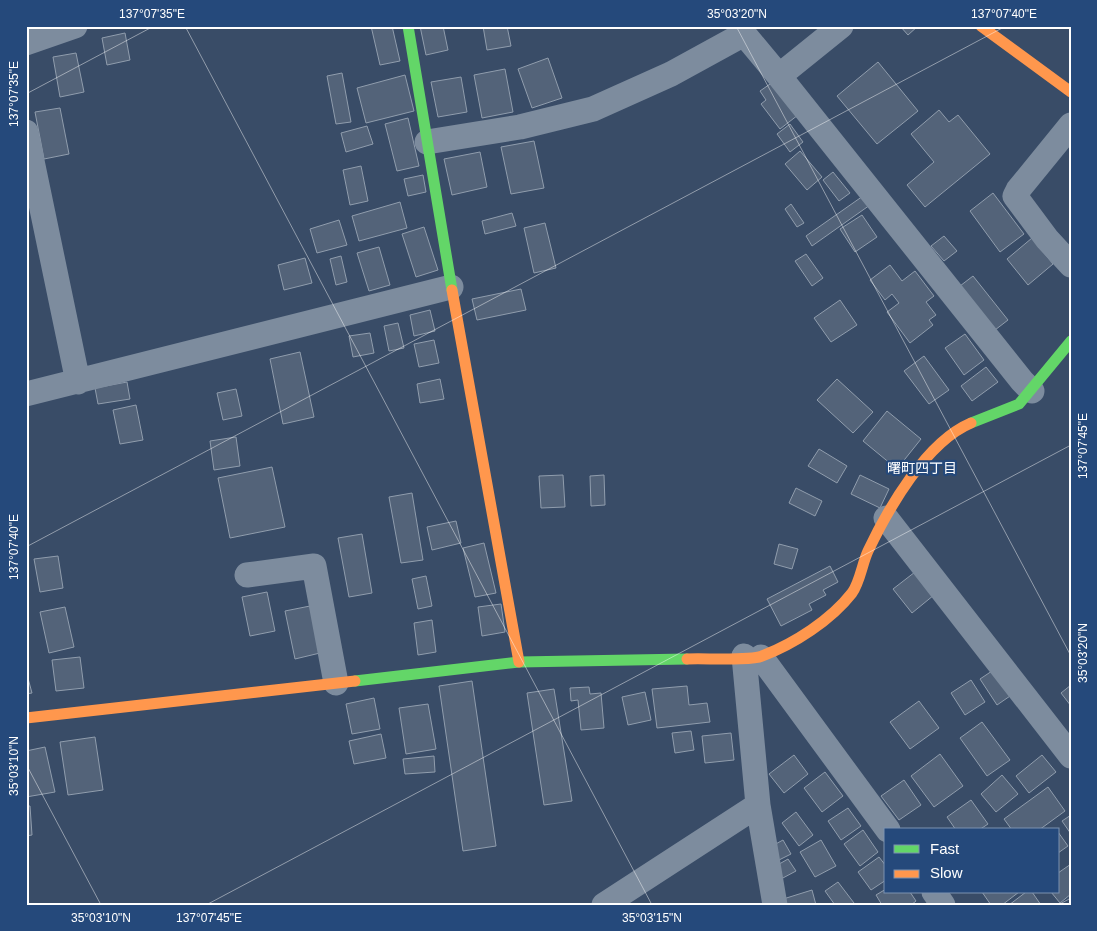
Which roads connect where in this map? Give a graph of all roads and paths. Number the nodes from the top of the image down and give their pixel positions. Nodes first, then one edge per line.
1 (75, 26) edge
2 (408, 26) edge
3 (841, 26) edge
4 (981, 26) edge
5 (26, 44) edge
6 (779, 76) junction
7 (1071, 92) edge
8 (1071, 125) edge
9 (26, 132) edge
10 (427, 142) junction
11 (37, 236) edge
12 (1071, 265) edge
13 (451, 287) junction
14 (1071, 341) edge
15 (78, 382) junction
16 (1032, 391) junction
17 (26, 394) edge
18 (886, 518) junction
19 (247, 576) dead end
20 (753, 656) junction
21 (519, 662) junction
22 (336, 683) junction
23 (26, 718) edge
24 (1071, 756) edge
25 (758, 805) junction
26 (886, 828) edge
27 (936, 894) edge
28 (604, 905) edge
29 (775, 905) edge
30 (944, 905) edge

1 - 5 street
2 - 10 street
3 - 6 street
4 - 7 street
6 - 10 street
6 - 16 street
8 - 12 street
9 - 11 street
10 - 13 street
11 - 15 street
13 - 15 street
13 - 21 street
14 - 16 street
15 - 17 street
16 - 18 street
18 - 20 street
18 - 24 street
19 - 22 street
20 - 21 street
20 - 25 street
20 - 26 street
21 - 22 street
22 - 23 street
25 - 28 street
25 - 29 street
27 - 30 street

